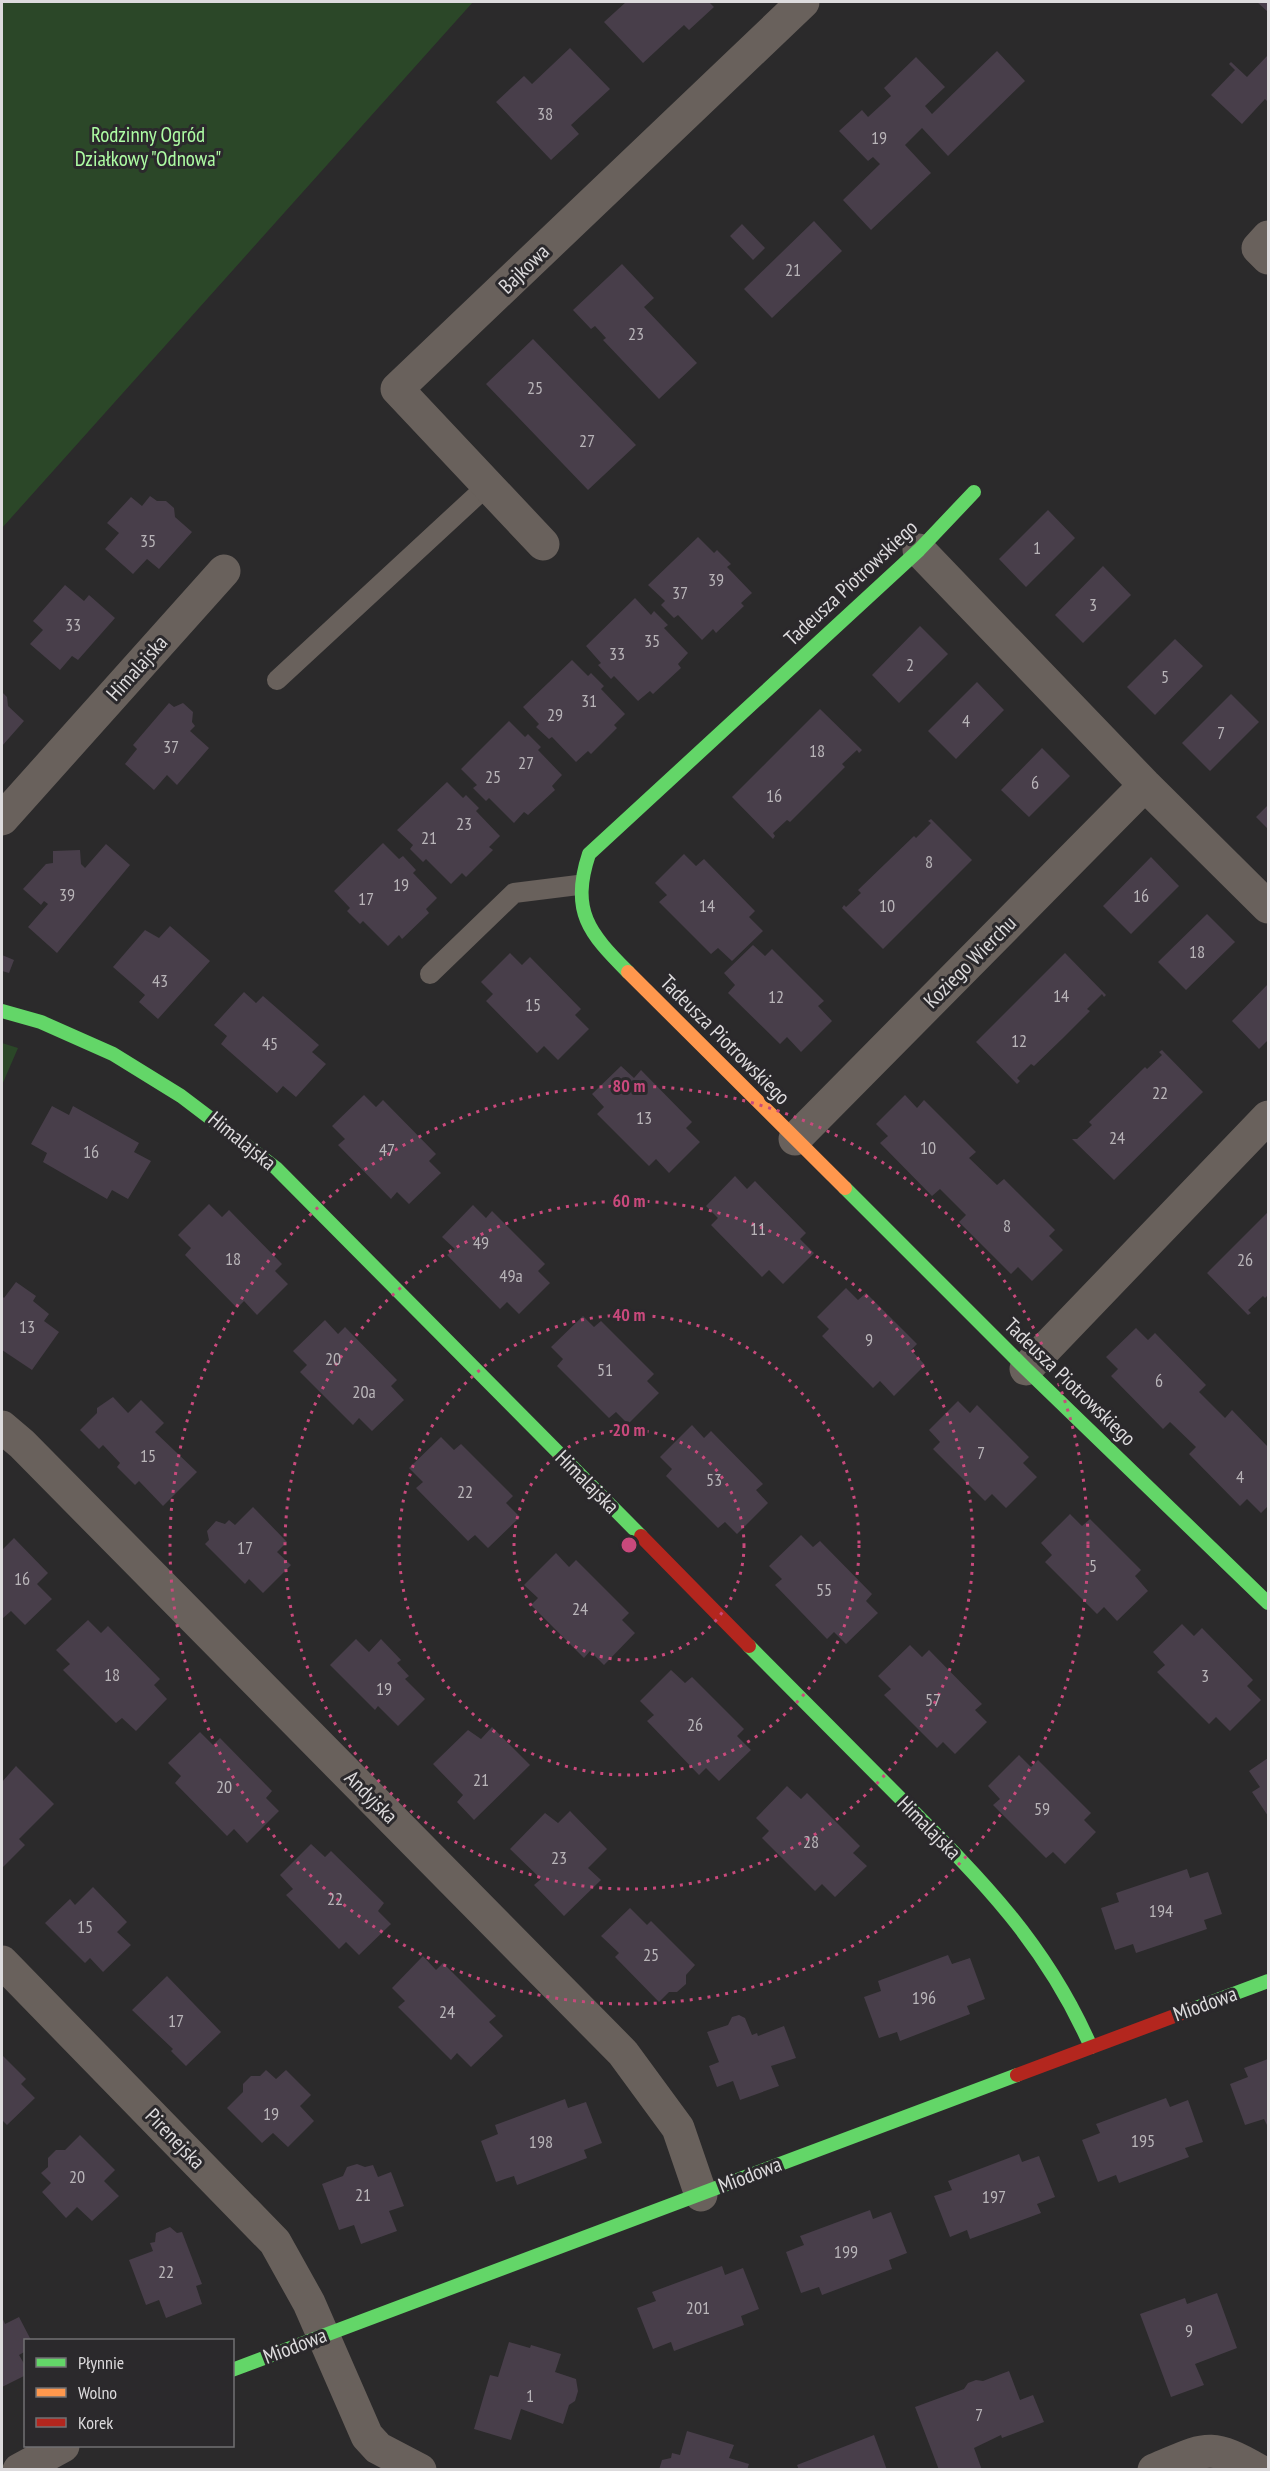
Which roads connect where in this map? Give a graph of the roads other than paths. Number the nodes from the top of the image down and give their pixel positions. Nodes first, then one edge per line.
1 (803, 2) edge
2 (1269, 237) edge
3 (1269, 258) edge
4 (488, 485) junction
5 (974, 492) dead end
6 (543, 544) dead end
7 (919, 550) junction
8 (224, 571) dead end
9 (277, 680) dead end
10 (1145, 785) junction
11 (2, 819) edge
12 (578, 885) junction
13 (1269, 907) edge
14 (430, 974) dead end
15 (2, 1011) edge
16 (1269, 1117) edge
17 (795, 1139) junction
18 (1026, 1369) junction
19 (2, 1427) edge
20 (1267, 1597) edge
21 (2, 1962) edge
22 (1269, 1981) edge
23 (1091, 2047) junction
24 (700, 2194) junction
25 (324, 2335) junction
26 (234, 2369) edge
27 (59, 2447) edge
28 (19, 2469) edge
29 (420, 2469) edge
30 (1154, 2469) edge
31 (1258, 2469) edge

1 - 4 street, Bajkowa
2 - 3 street
4 - 6 street, Bajkowa
4 - 9 lane
5 - 7 street, Tadeusza Piotrowskiego
7 - 10 street
7 - 12 street, Tadeusza Piotrowskiego
8 - 11 street, Himalajska
10 - 13 street
10 - 17 street, Koziego Wierchu
12 - 14 lane
12 - 17 street, Tadeusza Piotrowskiego
15 - 23 street, Himalajska
16 - 18 street
17 - 18 street, Tadeusza Piotrowskiego
18 - 20 street, Tadeusza Piotrowskiego
19 - 24 street, Andyjska
21 - 25 street, Pirenejska
22 - 23 street, Miodowa
23 - 24 street, Miodowa
24 - 25 street, Miodowa
25 - 26 street, Miodowa
25 - 29 street, Pirenejska
27 - 28 street
30 - 31 street

